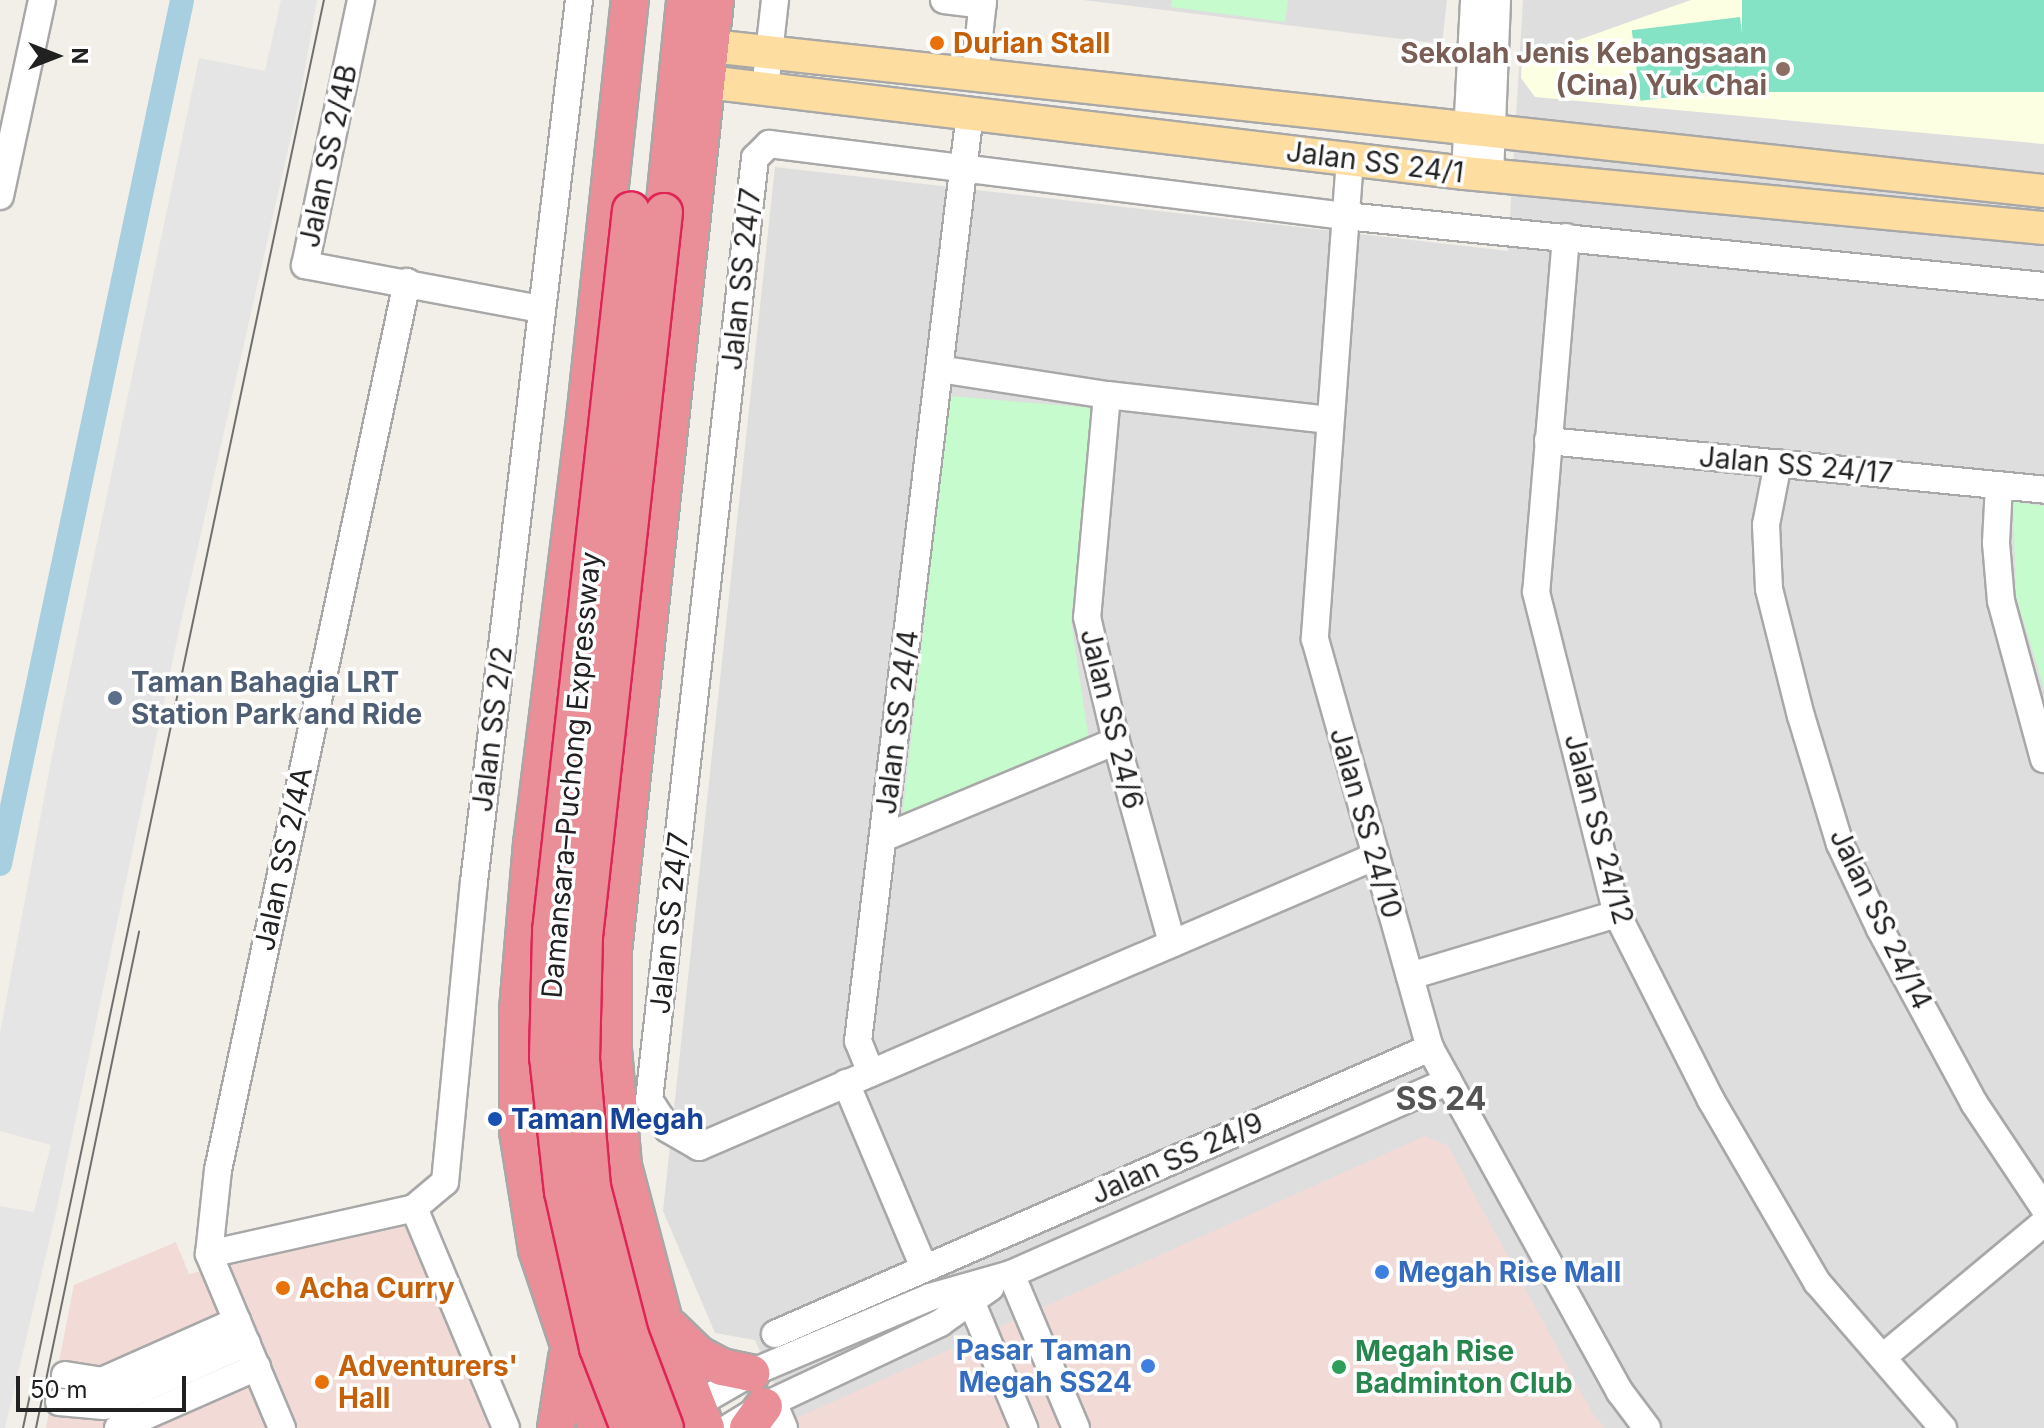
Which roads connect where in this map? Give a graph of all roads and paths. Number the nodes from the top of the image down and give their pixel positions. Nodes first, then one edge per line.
1 (42, 0) edge
2 (361, 0) edge
3 (579, 0) edge
4 (630, 0) edge
5 (654, 0) edge
6 (685, 0) edge
7 (715, 0) edge
8 (775, 0) edge
9 (944, 0) edge
10 (1474, 0) edge
11 (1497, 0) edge
12 (983, 2) edge
13 (711, 46) junction
14 (770, 52) junction
15 (975, 74) junction
16 (707, 82) junction
17 (765, 89) junction
18 (970, 113) junction
19 (1480, 129) junction
20 (1350, 159) junction
21 (963, 168) junction
22 (1478, 174) junction
23 (2044, 191) edge
24 (0, 195) edge
25 (648, 211) junction
26 (1345, 216) junction
27 (2044, 228) edge
28 (1566, 237) junction
29 (407, 282) junction
30 (2044, 286) edge
31 (541, 309) junction
32 (939, 369) junction
33 (1107, 395) junction
34 (1330, 420) junction
35 (1548, 441) junction
36 (1778, 463) junction
37 (1999, 485) junction
38 (2044, 490) edge
39 (1116, 741) junction
40 (2044, 759) edge
41 (883, 838) junction
42 (1376, 856) junction
43 (1617, 914) junction
44 (1172, 943) junction
45 (1410, 976) junction
46 (1430, 1048) junction
47 (871, 1073) junction
48 (1448, 1081) junction
49 (846, 1083) junction
50 (414, 1208) junction
51 (2044, 1208) edge
52 (2044, 1223) edge
53 (209, 1254) junction
54 (924, 1268) junction
55 (1011, 1274) junction
56 (971, 1301) junction
57 (664, 1321) junction
58 (775, 1334) dead end
59 (247, 1344) junction
60 (568, 1349) junction
61 (1883, 1357) junction
62 (65, 1375) dead end
63 (59, 1402) dead end
64 (764, 1407) edge
65 (701, 1416) edge
66 (118, 1428) edge
67 (282, 1428) edge
68 (506, 1428) edge
69 (556, 1428) edge
70 (597, 1428) edge
71 (629, 1428) edge
72 (655, 1428) edge
73 (665, 1428) edge
74 (728, 1428) edge
75 (1024, 1428) edge
76 (1076, 1428) edge
77 (1647, 1428) edge
78 (1943, 1428) edge

1 - 24 street
2 - 29 street, Jalan SS 2/4B
3 - 31 street, Jalan SS 2/2
4 - 60 highway
5 - 25 highway
6 - 25 highway
7 - 13 highway
8 - 14 street
9 - 12 street
10 - 19 street
11 - 19 street
12 - 15 street
13 - 14 main road, Jalan SS 24/1
13 - 16 highway
14 - 15 main road, Jalan SS 24/1
14 - 17 street
15 - 19 main road, Jalan SS 24/1
16 - 17 main road, Jalan SS 24/1
16 - 57 highway
17 - 18 main road, Jalan SS 24/1
18 - 20 main road, Jalan SS 24/1
18 - 21 street, Jalan SS 24/4
19 - 22 street
19 - 23 main road, Jalan SS 24/1
20 - 22 main road, Jalan SS 24/1
20 - 26 street, Jalan SS 24/10
21 - 26 street, Jalan SS 24/1
21 - 32 street, Jalan SS 24/4
21 - 49 street, Jalan SS 24/7
22 - 27 main road, Jalan SS 24/1
25 - 71 highway, Damansara–Puchong Expressway, bridge
25 - 73 highway, Damansara–Puchong Expressway, bridge
26 - 28 street, Jalan SS 24/1
26 - 34 street, Jalan SS 24/10
28 - 30 street, Jalan SS 24/1
28 - 35 street, Jalan SS 24/12
29 - 31 street, Jalan SS 2/4B
29 - 53 street, Jalan SS 2/4A
31 - 50 street, Jalan SS 2/2
32 - 33 street
32 - 41 street, Jalan SS 24/4
33 - 34 street
33 - 39 street, Jalan SS 24/6
34 - 42 street, Jalan SS 24/10
35 - 36 street, Jalan SS 24/17
35 - 43 street, Jalan SS 24/12
36 - 37 street, Jalan SS 24/17
36 - 51 street, Jalan SS 24/14
37 - 38 street, Jalan SS 24/17
37 - 40 street
39 - 41 street
39 - 44 street, Jalan SS 24/6
41 - 47 street, Jalan SS 24/4
42 - 44 street, Jalan SS 24/7
42 - 45 street, Jalan SS 24/10
43 - 45 street
43 - 61 street, Jalan SS 24/12
44 - 47 street, Jalan SS 24/7
45 - 46 street, Jalan SS 24/10
46 - 48 street, Jalan SS 24/10
46 - 54 street, Jalan SS 24/9
47 - 49 street, Jalan SS 24/7
48 - 55 street, Jalan SS 24/9
48 - 77 street, Jalan SS 24/10
49 - 54 street
50 - 53 street
50 - 68 street
52 - 61 street
53 - 59 street
54 - 58 street, Jalan SS 24/9
55 - 56 street, Jalan SS 24/9
55 - 64 street, Jalan SS 24/9
55 - 76 street
56 - 64 street, Jalan SS 24/9
56 - 75 street
57 - 60 highway
57 - 64 highway
57 - 65 highway
59 - 62 street
59 - 63 street
59 - 66 street
59 - 67 street
60 - 69 highway
60 - 70 highway
61 - 78 street, Jalan SS 24/12
64 - 65 street, Jalan SS 24/9
64 - 74 street, Jalan SS 24/9
65 - 72 main road

